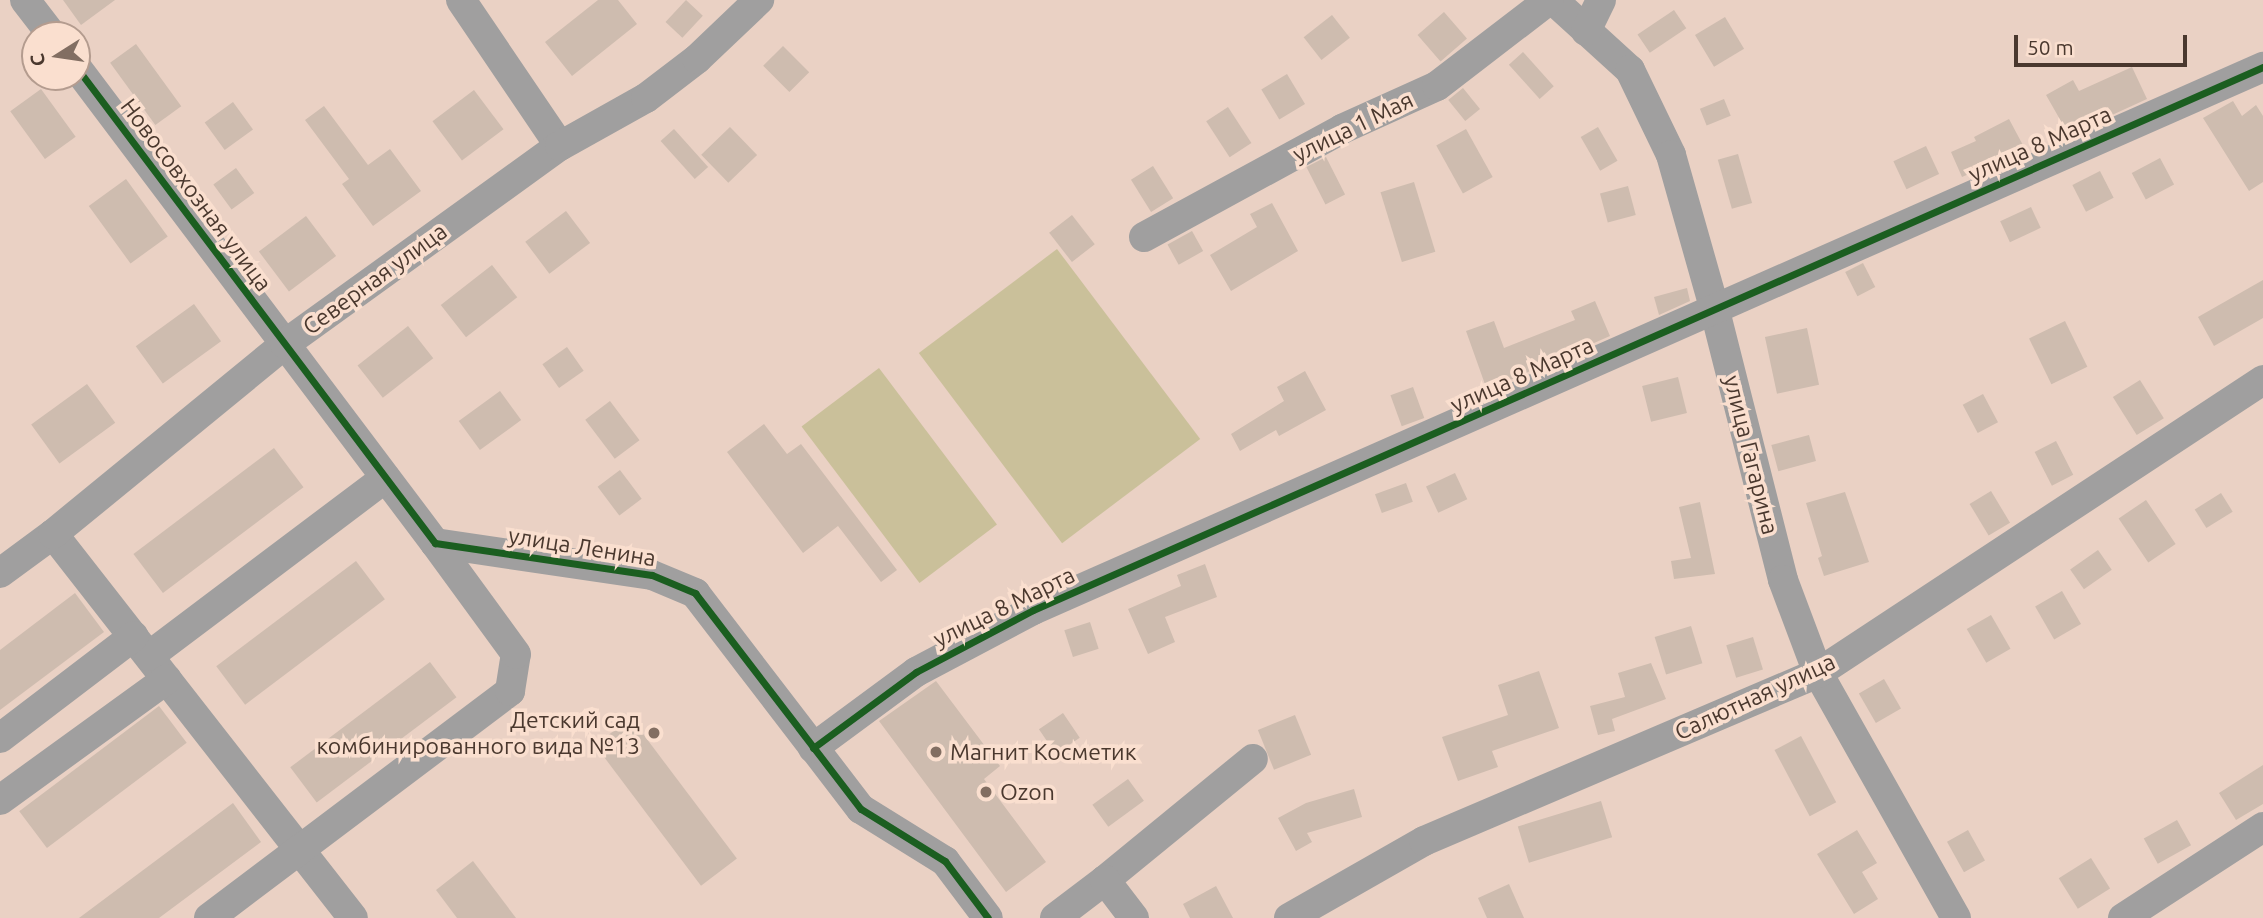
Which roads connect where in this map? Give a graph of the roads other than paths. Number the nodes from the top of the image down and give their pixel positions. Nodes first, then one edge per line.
1 (25, 0) edge
2 (461, 0) edge
3 (759, 0) edge
4 (1551, 0) edge
5 (1601, 0) edge
6 (41, 21) edge
7 (1587, 31) junction
8 (2263, 67) edge
9 (91, 87) edge
10 (560, 145) junction
11 (1144, 237) dead end
12 (1715, 311) junction
13 (285, 344) junction
14 (2263, 380) edge
15 (385, 478) junction
16 (53, 534) junction
17 (435, 543) junction
18 (0, 573) edge
19 (141, 646) junction
20 (1818, 673) junction
21 (167, 679) junction
22 (0, 738) edge
23 (813, 748) junction
24 (1253, 759) dead end
25 (0, 800) edge
26 (2263, 827) edge
27 (301, 849) junction
28 (1105, 880) junction
29 (983, 916) edge
30 (209, 918) edge
31 (353, 918) edge
32 (1055, 918) edge
33 (1134, 918) edge
34 (1289, 918) edge
35 (1956, 918) edge
36 (2123, 918) edge

1 - 6 street
2 - 10 street
3 - 10 street, Северная улица
4 - 7 street, улица Гагарина
4 - 11 street, улица 1 Мая
5 - 7 street
7 - 12 street, улица Гагарина
8 - 12 street, улица 8 Марта
9 - 13 street, Новосовхозная улица
10 - 13 street, Северная улица
12 - 20 street, улица Гагарина
12 - 23 street, улица 8 Марта
13 - 15 street
13 - 16 street, Северная улица
14 - 20 street, Салютная улица
15 - 17 street
15 - 19 street
16 - 18 street, Северная улица
16 - 19 street
17 - 23 street, улица Ленина
17 - 27 street
19 - 21 street
19 - 22 street
20 - 34 street, Салютная улица
20 - 35 street, улица Гагарина
21 - 25 street
21 - 27 street
23 - 29 street, улица Ленина
24 - 28 street
26 - 36 street
27 - 30 street
27 - 31 street
28 - 32 street
28 - 33 street

